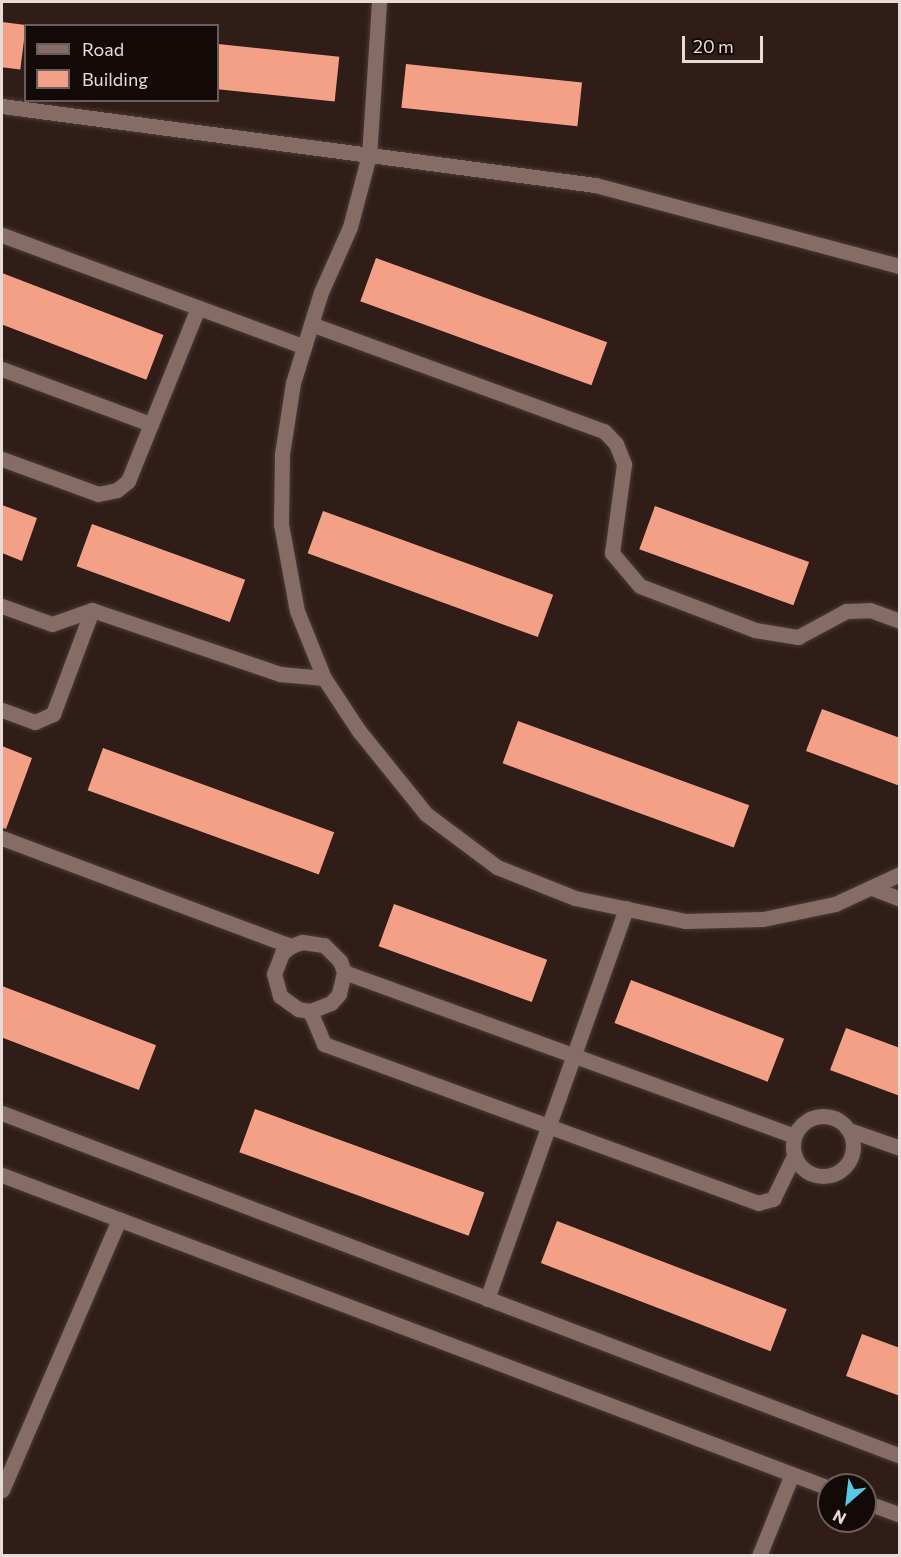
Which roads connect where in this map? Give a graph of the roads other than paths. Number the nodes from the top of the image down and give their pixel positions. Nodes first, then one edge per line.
1 (379, 2) edge
2 (2, 106) edge
3 (369, 154) junction
4 (2, 236) edge
5 (900, 266) edge
6 (198, 308) junction
7 (311, 324) junction
8 (304, 347) junction
9 (2, 369) edge
10 (151, 424) junction
11 (2, 459) edge
12 (2, 606) edge
13 (92, 610) junction
14 (900, 621) edge
15 (324, 678) junction
16 (2, 710) edge
17 (2, 838) edge
18 (900, 874) edge
19 (872, 888) junction
20 (900, 899) edge
21 (626, 908) junction
22 (291, 946) junction
23 (344, 972) junction
24 (310, 1011) junction
25 (574, 1056) junction
26 (2, 1113) edge
27 (548, 1126) junction
28 (849, 1130) junction
29 (794, 1136) junction
30 (900, 1148) edge
31 (794, 1155) junction
32 (2, 1175) edge
33 (119, 1220) junction
34 (488, 1299) junction
35 (900, 1456) edge
36 (792, 1474) junction
37 (817, 1483) edge
38 (2, 1490) edge
39 (877, 1506) edge
40 (900, 1515) edge
41 (759, 1556) edge

1 - 3 street
2 - 3 street
3 - 5 street
3 - 7 street
4 - 6 street
6 - 8 street
6 - 10 street
7 - 8 street
7 - 14 street
8 - 15 street
9 - 10 street
10 - 11 street
12 - 13 street
13 - 15 street
13 - 16 street
15 - 21 street
17 - 22 street
18 - 19 street
19 - 20 street
19 - 21 street
21 - 25 street
22 - 23 street
22 - 24 street
23 - 24 street
23 - 25 street
24 - 27 street
25 - 27 street
25 - 29 street
26 - 34 street
27 - 31 street
27 - 34 street
28 - 29 street
28 - 30 street
28 - 31 street
29 - 31 street
32 - 33 street
33 - 36 street
33 - 38 street
34 - 35 street
36 - 37 street
36 - 41 street
39 - 40 street

